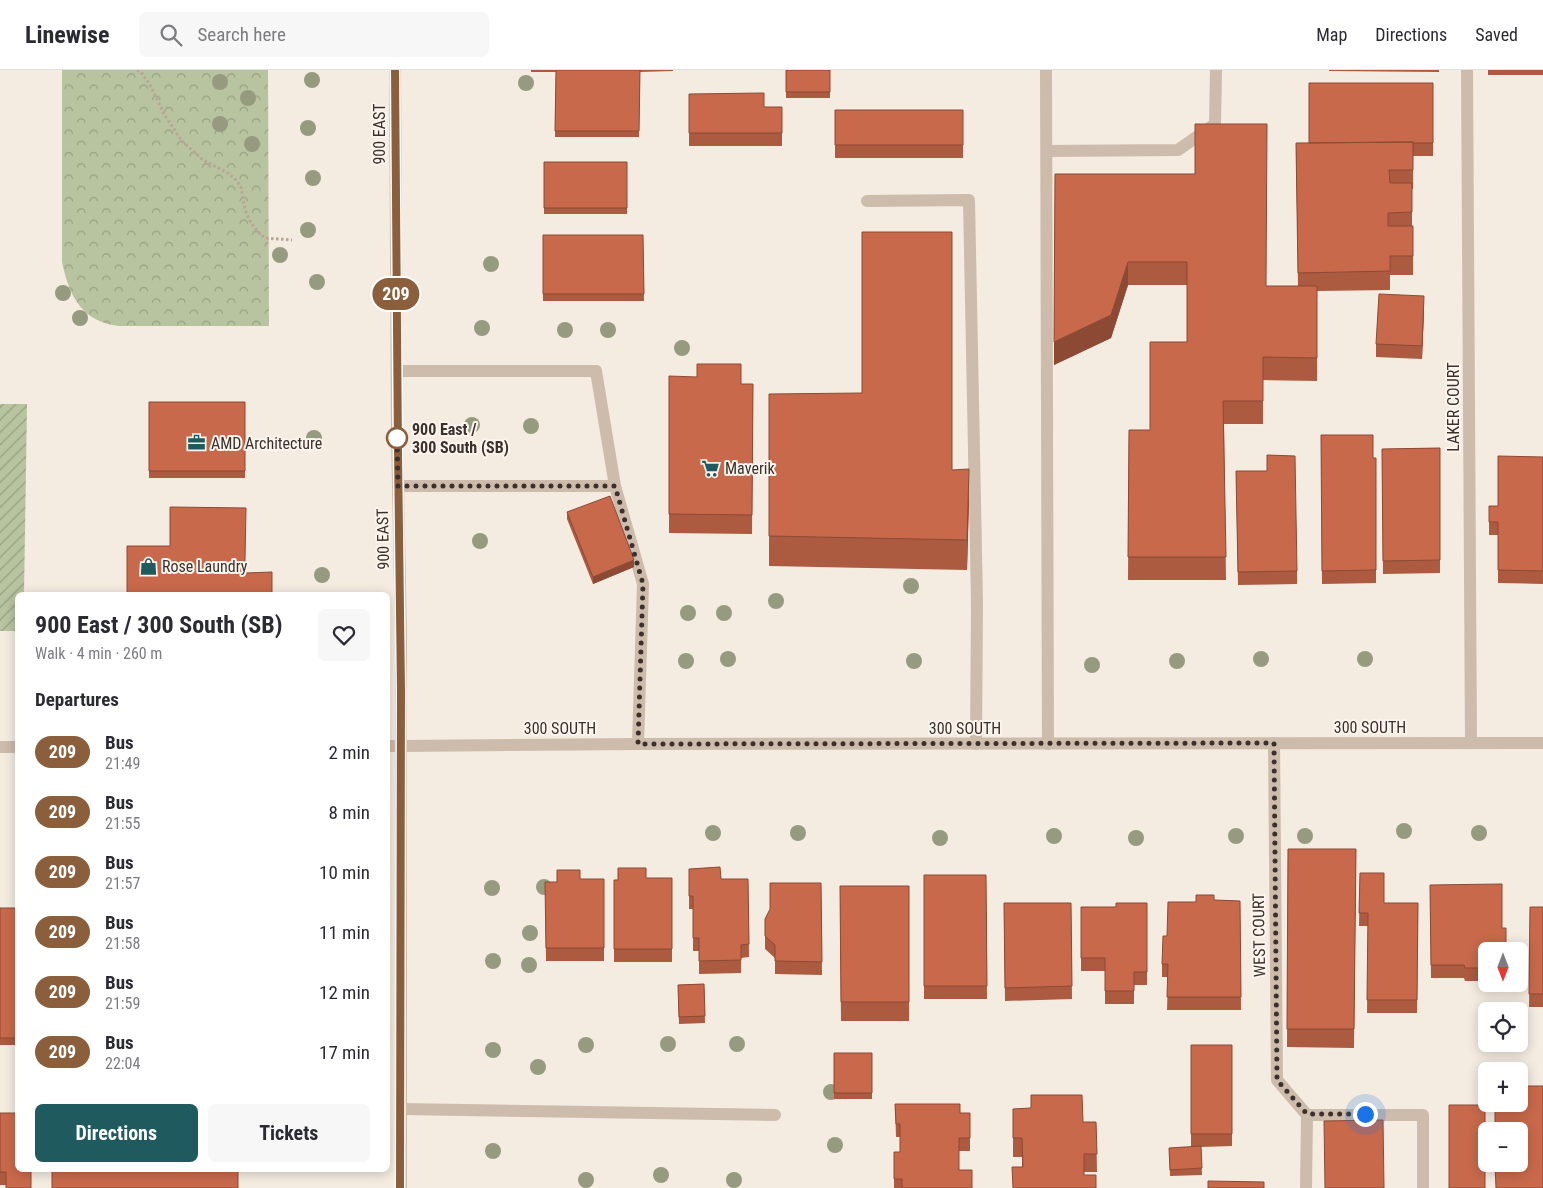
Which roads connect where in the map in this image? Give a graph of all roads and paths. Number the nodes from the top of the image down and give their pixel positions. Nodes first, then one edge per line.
1 (137, 70) edge
2 (395, 70) edge
3 (1046, 70) edge
4 (1216, 70) edge
5 (1467, 70) edge
6 (1047, 151) junction
7 (866, 201) dead end
8 (292, 240) dead end
9 (397, 371) junction
10 (398, 486) junction
11 (615, 486) junction
12 (1274, 743) junction
13 (1471, 743) junction
14 (1543, 743) edge
15 (638, 744) junction
16 (976, 744) junction
17 (1048, 744) junction
18 (390, 746) edge
19 (401, 746) junction
20 (0, 747) edge
21 (15, 747) edge
22 (400, 1109) junction
23 (1307, 1114) junction
24 (775, 1115) dead end
25 (400, 1188) edge
26 (1306, 1188) edge
27 (1423, 1188) edge

1 - 8 path
2 - 9 street, 900 EAST
3 - 6 street
4 - 6 street
5 - 13 street, LAKER COURT
6 - 17 street
7 - 16 street
9 - 10 street, 900 EAST
9 - 11 street
10 - 11 street
10 - 19 street, 900 EAST
11 - 15 street
12 - 13 street, 300 SOUTH
12 - 17 street, 300 SOUTH
12 - 23 street, WEST COURT
13 - 14 street, 300 SOUTH
15 - 16 street, 300 SOUTH
15 - 19 street, 300 SOUTH
16 - 17 street, 300 SOUTH
18 - 19 street, 300 SOUTH
19 - 22 street, 900 EAST
20 - 21 street
22 - 24 street
22 - 25 street, 900 EAST
23 - 26 street
23 - 27 street

